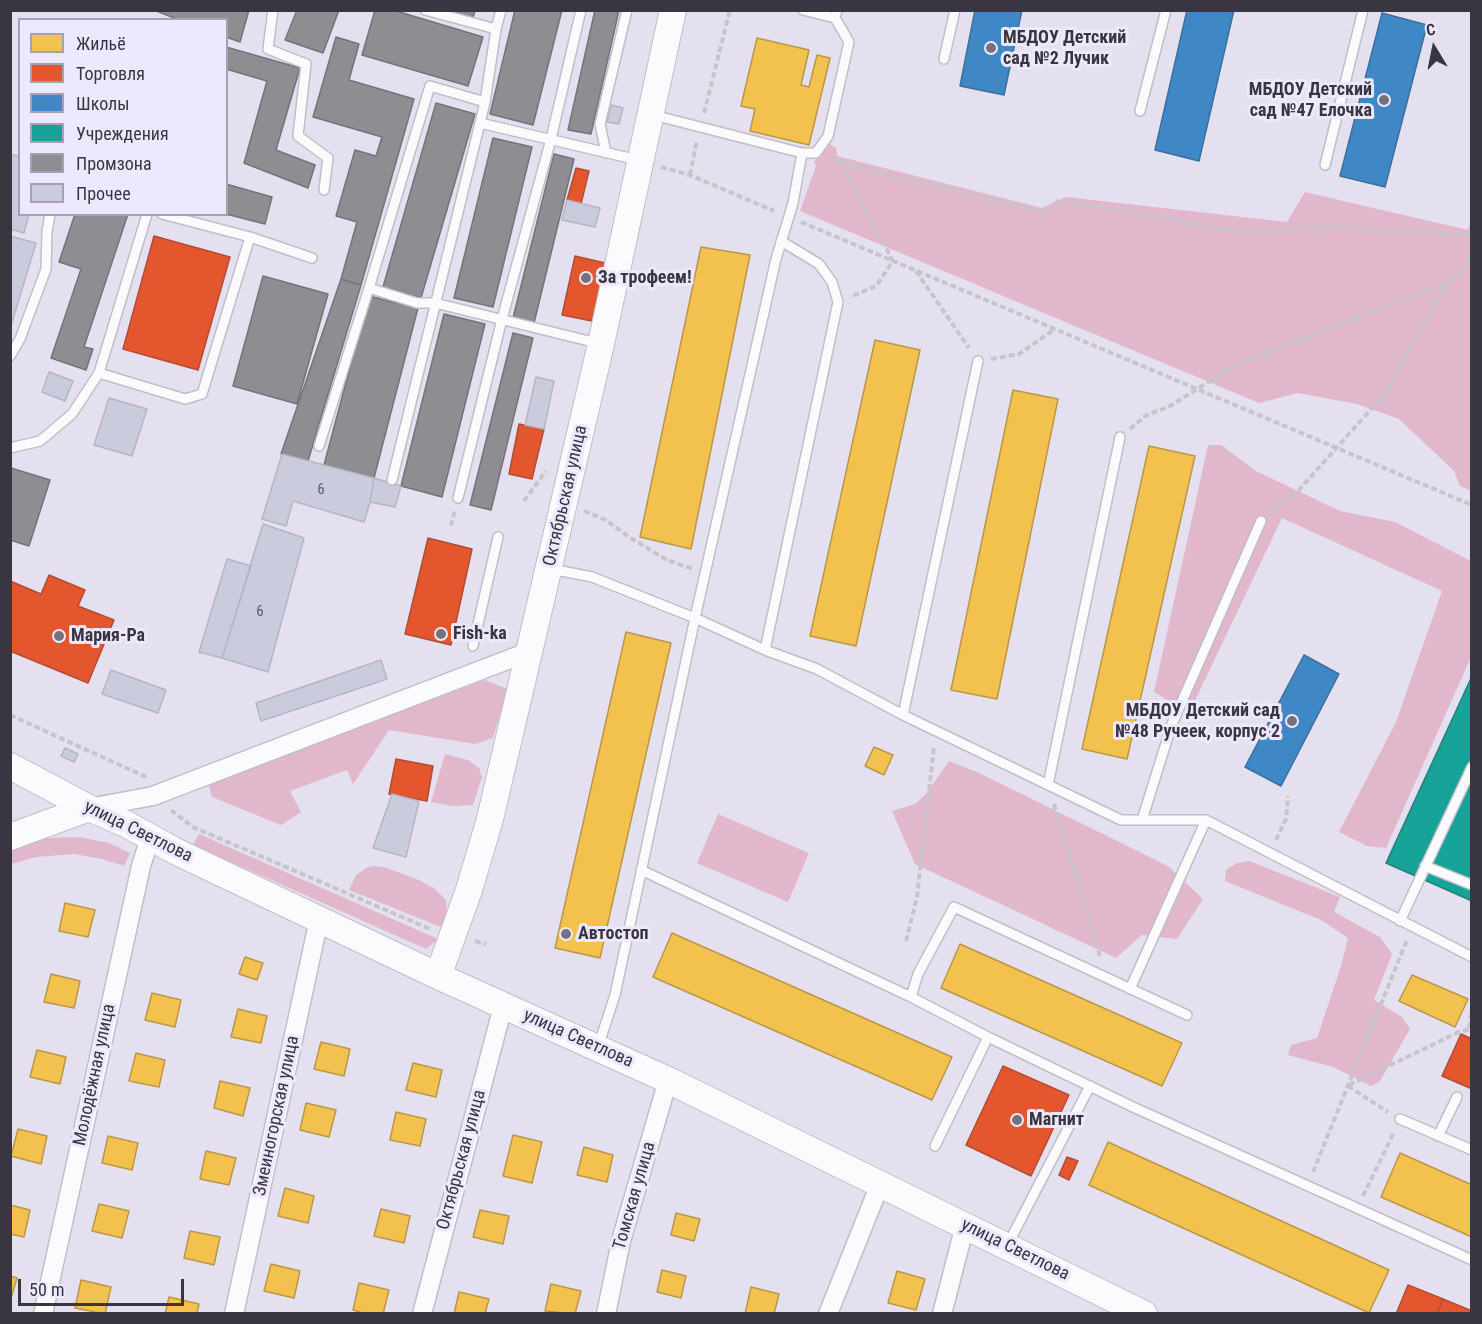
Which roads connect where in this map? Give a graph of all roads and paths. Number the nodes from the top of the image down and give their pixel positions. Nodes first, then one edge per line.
1 (273, 10) edge
2 (424, 10) edge
3 (501, 10) edge
4 (581, 10) edge
5 (627, 10) edge
6 (673, 10) edge
7 (730, 10) edge
8 (803, 10) edge
9 (954, 10) edge
10 (1166, 10) edge
11 (1364, 10) edge
12 (836, 14) edge
13 (496, 29) junction
14 (944, 59) dead end
15 (485, 102) junction
16 (1140, 111) dead end
17 (651, 114) junction
18 (480, 123) junction
19 (700, 127) junction
20 (551, 140) junction
21 (606, 153) junction
22 (802, 153) junction
23 (816, 153) junction
24 (640, 160) junction
25 (840, 161) junction
26 (1325, 165) dead end
27 (690, 175) junction
28 (324, 190) dead end
29 (50, 216) edge
30 (146, 216) edge
31 (170, 216) edge
32 (789, 217) junction
33 (250, 237) junction
34 (1472, 237) edge
35 (781, 241) junction
36 (312, 258) dead end
37 (893, 261) junction
38 (1469, 265) edge
39 (915, 270) junction
40 (1447, 283) junction
41 (369, 288) junction
42 (838, 302) junction
43 (435, 303) junction
44 (502, 319) junction
45 (1055, 329) junction
46 (601, 344) junction
47 (10, 356) edge
48 (978, 362) junction
49 (99, 373) junction
50 (1197, 389) junction
51 (1120, 437) joint
52 (319, 446) dead end
53 (10, 448) edge
54 (1336, 448) junction
55 (548, 467) dead end
56 (392, 480) dead end
57 (458, 498) dead end
58 (524, 501) dead end
59 (564, 502) junction
60 (1472, 505) edge
61 (1260, 521) joint
62 (498, 537) dead end
63 (549, 568) junction
64 (705, 573) junction
65 (695, 618) junction
66 (473, 646) dead end
67 (765, 650) junction
68 (528, 652) junction
69 (903, 715) junction
70 (10, 716) edge
71 (935, 730) junction
72 (98, 754) dead end
73 (10, 766) edge
74 (1472, 767) edge
75 (1048, 785) junction
76 (1288, 796) dead end
77 (89, 808) junction
78 (1142, 820) junction
79 (1206, 820) junction
80 (193, 827) dead end
81 (10, 837) edge
82 (150, 838) junction
83 (1269, 852) junction
84 (1425, 866) junction
85 (641, 870) junction
86 (1472, 885) edge
87 (319, 919) junction
88 (1400, 921) junction
89 (1412, 927) junction
90 (454, 935) junction
91 (906, 941) dead end
92 (486, 944) dead end
93 (1472, 957) edge
94 (438, 976) junction
95 (1107, 978) junction
96 (1130, 989) junction
97 (911, 997) junction
98 (502, 1006) junction
99 (1472, 1009) edge
100 (1187, 1015) dead end
101 (1470, 1028) edge
102 (988, 1037) junction
103 (598, 1047) junction
104 (668, 1080) junction
105 (1090, 1086) junction
106 (1348, 1086) junction
107 (1457, 1097) dead end
108 (1400, 1119) junction
109 (1438, 1136) junction
110 (935, 1146) dead end
111 (1472, 1150) edge
112 (880, 1184) junction
113 (1307, 1187) junction
114 (1358, 1208) junction
115 (965, 1225) junction
116 (1007, 1246) junction
117 (1472, 1260) edge
118 (1117, 1307) edge
119 (43, 1314) edge
120 (234, 1314) edge
121 (422, 1314) edge
122 (606, 1314) edge
123 (828, 1314) edge
124 (942, 1314) edge
125 (1144, 1314) edge

1 - 28 lane
2 - 13 lane
3 - 13 lane
4 - 20 lane
5 - 21 lane
6 - 17 main road, Октябрьская улица
7 - 19 path
8 - 12 lane
9 - 14 lane
10 - 16 lane
11 - 26 lane
12 - 23 lane
13 - 15 lane
15 - 18 lane
15 - 41 lane
17 - 19 lane
17 - 24 main road, Октябрьская улица
18 - 20 lane
18 - 43 lane
19 - 22 lane
19 - 27 path
20 - 21 lane
20 - 44 lane
21 - 24 lane
22 - 23 lane
22 - 32 lane
23 - 25 path
24 - 27 path
24 - 46 main road, Октябрьская улица
25 - 34 path
25 - 37 path
27 - 32 path
29 - 47 lane
30 - 49 lane
31 - 33 lane
32 - 35 lane
32 - 37 path
33 - 36 lane
33 - 49 lane
34 - 38 path
35 - 42 lane
35 - 64 lane
37 - 39 path
37 - 42 path
38 - 40 path
39 - 45 path
39 - 48 path
40 - 50 path
40 - 54 path
41 - 43 lane
41 - 52 lane
42 - 67 lane
43 - 44 lane
43 - 56 lane
44 - 46 lane
44 - 57 lane
45 - 48 path
45 - 50 path
46 - 59 main road, Октябрьская улица
48 - 69 lane
49 - 53 lane
50 - 51 path
50 - 54 path
51 - 75 lane
54 - 60 path
54 - 61 path
55 - 58 path
59 - 63 main road, Октябрьская улица
59 - 64 path
61 - 78 lane
62 - 66 lane
63 - 65 lane
63 - 68 main road, Октябрьская улица
64 - 65 lane
65 - 67 lane
65 - 85 lane
67 - 69 lane
68 - 77 street
68 - 90 main road, Октябрьская улица
69 - 71 lane
70 - 72 path
71 - 75 lane
71 - 91 path
73 - 77 main road, улица Светлова
74 - 84 lane
75 - 78 lane
75 - 95 path
76 - 83 path
77 - 81 main road
77 - 82 main road, улица Светлова
78 - 79 lane
79 - 83 lane
79 - 96 lane
80 - 90 path
82 - 87 main road, улица Светлова
82 - 119 street, Молодёжная улица
83 - 88 lane
84 - 86 lane
84 - 88 lane
85 - 97 lane
85 - 103 lane
87 - 94 main road, улица Светлова
87 - 120 street, Змеиногорская улица
88 - 89 lane
89 - 93 lane
89 - 106 path
90 - 92 path
90 - 94 main road, Октябрьская улица
94 - 98 main road, улица Светлова
95 - 96 lane
95 - 97 lane
96 - 100 lane
97 - 102 lane
98 - 103 main road, улица Светлова
98 - 121 street, Октябрьская улица
99 - 101 path
101 - 106 path
102 - 105 lane
102 - 110 lane
103 - 104 main road, улица Светлова
104 - 112 main road, улица Светлова
104 - 122 street, Томская улица
105 - 113 lane
105 - 116 lane
106 - 108 path
106 - 113 path
107 - 109 lane
108 - 109 lane
108 - 114 path
109 - 111 lane
112 - 115 main road, улица Светлова
112 - 123 street
113 - 114 lane
114 - 117 lane
115 - 116 main road, улица Светлова
115 - 124 street
116 - 118 main road, улица Светлова
118 - 125 main road, улица Светлова

